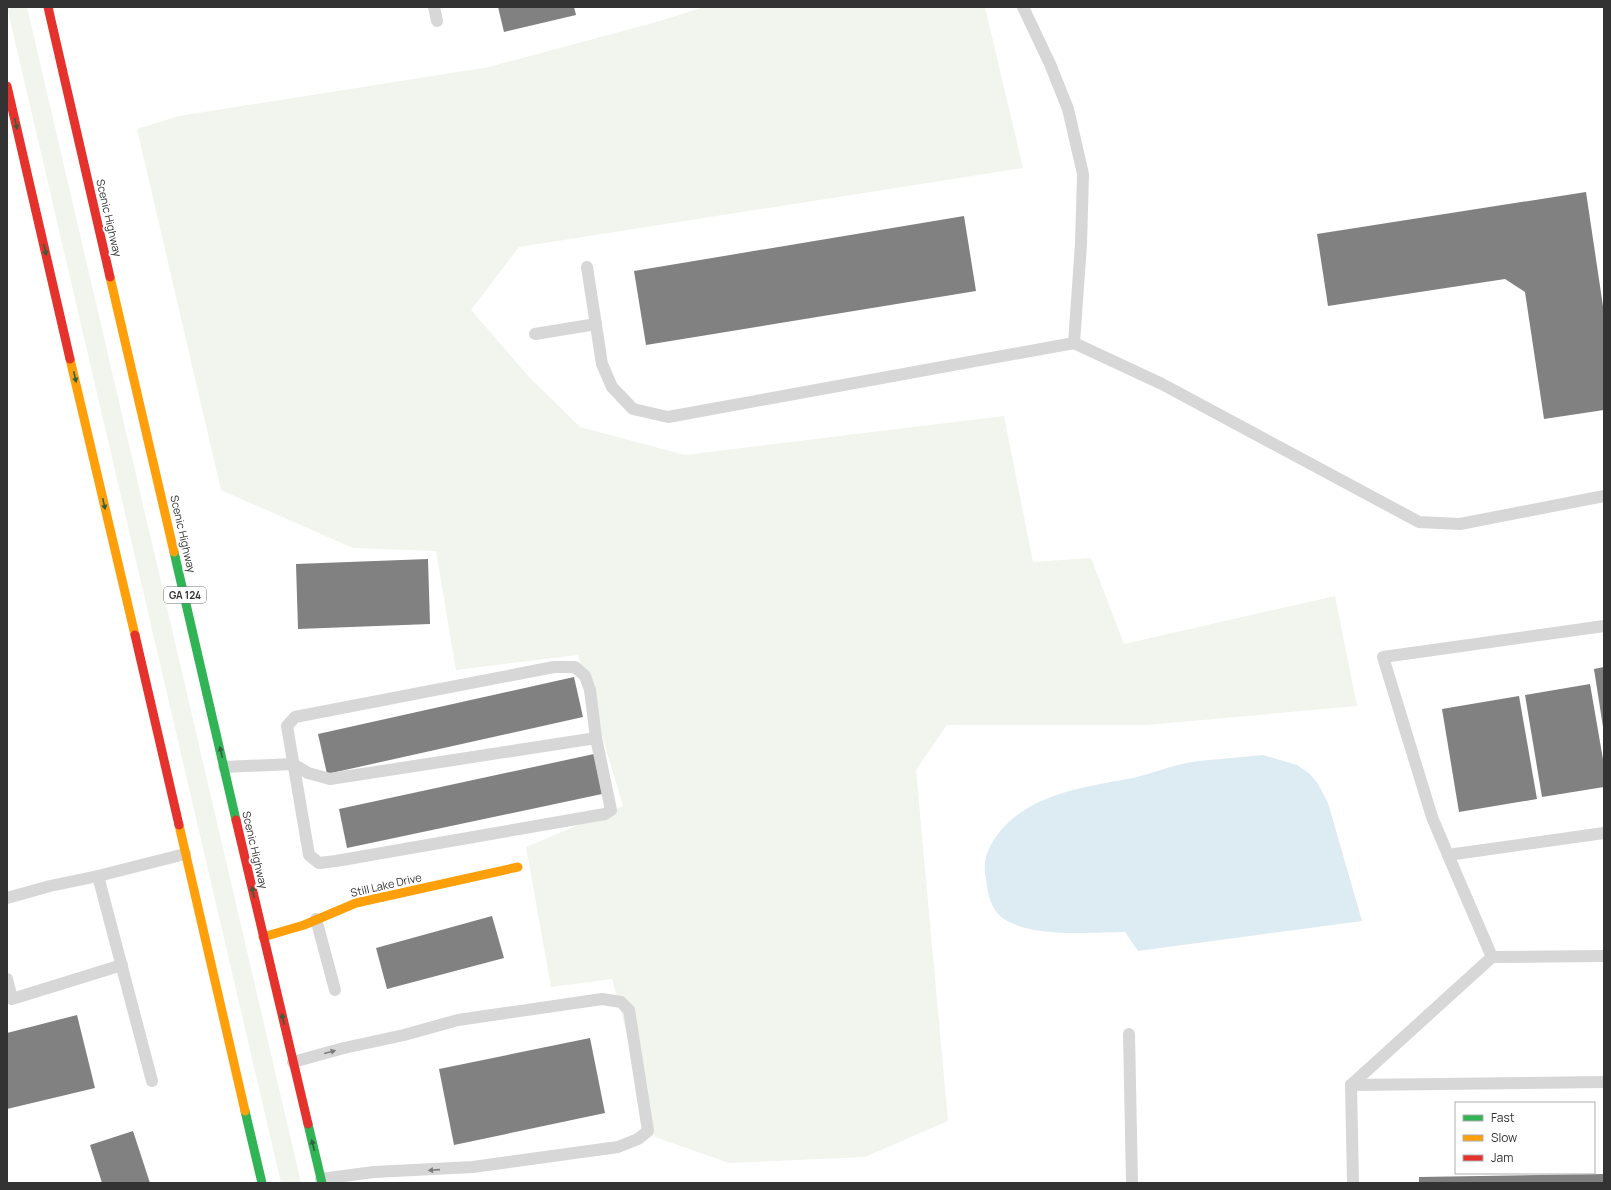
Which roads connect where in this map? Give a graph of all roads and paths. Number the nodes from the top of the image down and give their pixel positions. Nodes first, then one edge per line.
1 (48, 7) edge
2 (434, 7) edge
3 (1023, 7) edge
4 (437, 21) dead end
5 (7, 86) edge
6 (587, 267) dead end
7 (596, 324) junction
8 (535, 334) dead end
9 (1074, 343) junction
10 (1604, 496) edge
11 (1604, 626) edge
12 (596, 738) junction
13 (293, 764) junction
14 (224, 767) junction
15 (1604, 833) edge
16 (185, 854) junction
17 (1448, 855) junction
18 (518, 867) dead end
19 (98, 876) junction
20 (7, 898) edge
21 (316, 919) junction
22 (263, 937) junction
23 (1604, 956) edge
24 (1492, 957) junction
25 (122, 965) junction
26 (7, 979) edge
27 (335, 990) dead end
28 (1129, 1034) dead end
29 (293, 1062) junction
30 (152, 1081) dead end
31 (1604, 1082) edge
32 (1351, 1085) junction
33 (322, 1181) edge
34 (262, 1183) edge
35 (1132, 1183) edge
36 (1353, 1183) edge

14 -> 1 main road, Scenic Highway / GA 124
2 - 4 lane
3 - 9 lane
5 -> 16 main road
6 - 7 lane
7 - 8 lane
7 - 9 lane
9 - 10 lane
11 - 17 lane
12 - 13 lane
12 - 13 lane
12 - 13 lane
13 - 14 lane
22 -> 14 main road, Scenic Highway / GA 124
15 - 17 lane
16 - 19 lane
16 - 34 main road
17 - 24 lane
18 - 21 main road, Still Lake Drive
19 - 20 lane
19 - 25 lane
21 - 22 main road, Still Lake Drive
21 - 27 lane
29 -> 22 main road, Scenic Highway / GA 124
23 - 24 lane
24 - 32 lane
25 - 26 lane
25 - 30 lane
28 - 35 lane
33 -> 29 main road, Scenic Highway / GA 124
29 -> 33 lane
31 - 32 lane
32 - 36 lane

